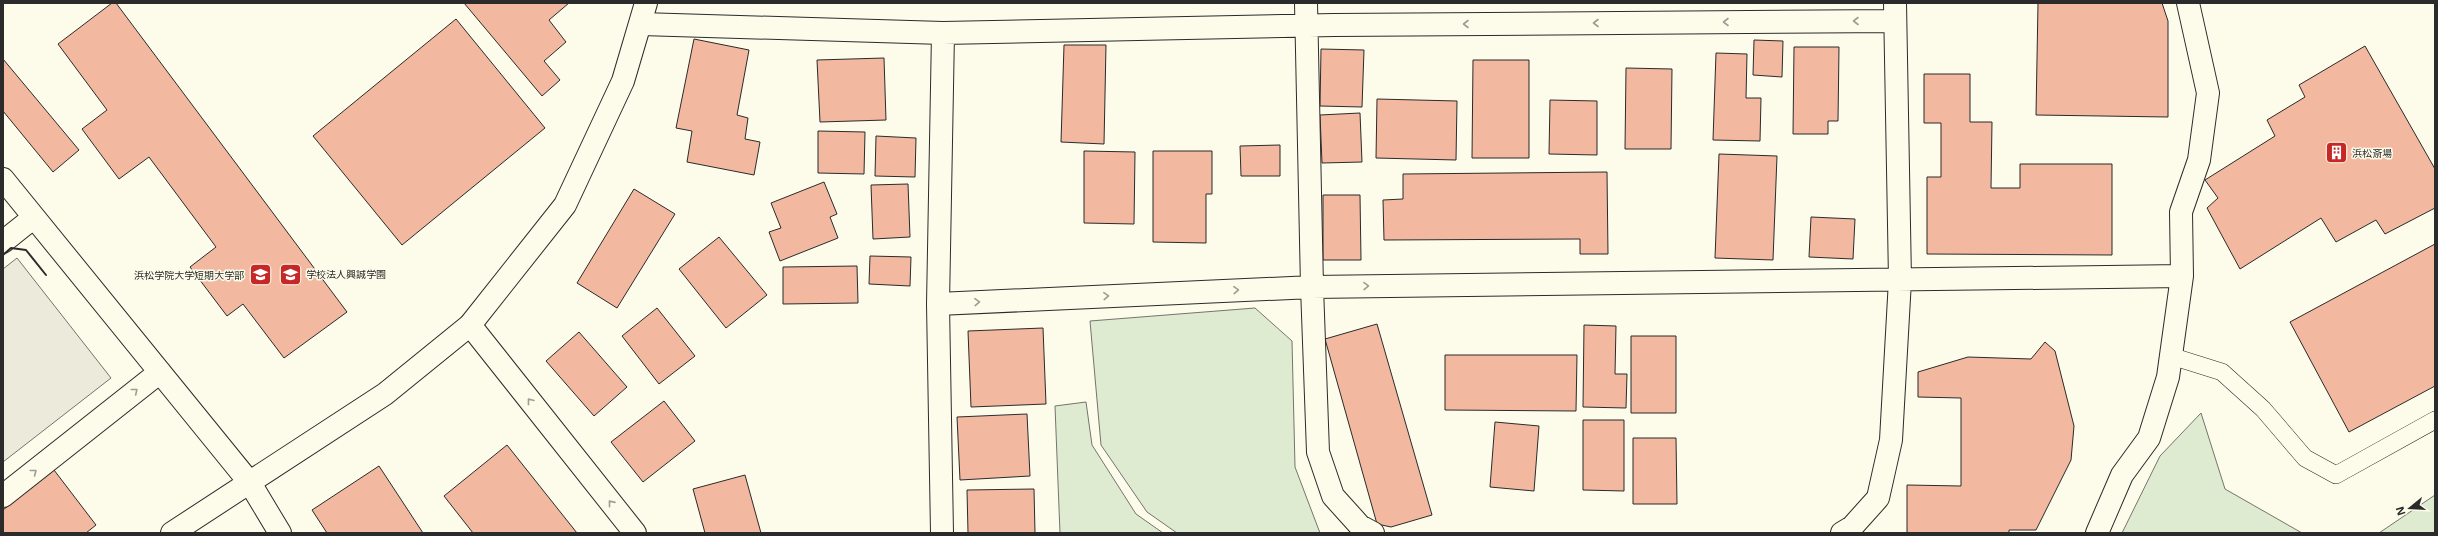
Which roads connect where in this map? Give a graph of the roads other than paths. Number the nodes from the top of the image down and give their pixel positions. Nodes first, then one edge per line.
1 (646, 3) edge
2 (1306, 3) edge
3 (2188, 3) edge
4 (1895, 12) edge
5 (641, 24) junction
6 (1307, 25) junction
7 (943, 32) junction
8 (3, 179) edge
9 (33, 218) junction
10 (3, 242) edge
11 (2182, 276) junction
12 (1900, 280) junction
13 (1312, 287) junction
14 (938, 304) junction
15 (470, 325) junction
16 (2171, 356) junction
17 (160, 372) junction
18 (2435, 420) edge
19 (250, 483) junction
20 (3, 496) edge
21 (172, 533) edge
22 (280, 533) edge
23 (635, 533) edge
24 (942, 533) edge
25 (1373, 533) edge
26 (1842, 533) edge
27 (2097, 533) edge

1 - 5 street
2 - 6 street
3 - 11 street
4 -> 6 street
4 - 12 street
5 - 7 street
5 - 15 street
6 - 7 street
6 - 13 street
7 - 14 street
8 - 9 street
9 - 10 street
9 - 17 street
11 - 12 street
11 - 16 street
13 -> 12 street
12 - 26 street
14 -> 13 street
13 - 25 street
14 - 24 street
15 - 19 street
23 -> 15 street
16 - 18 lane
16 - 27 street
17 - 19 street
20 -> 17 street
19 - 21 street
19 - 22 street

